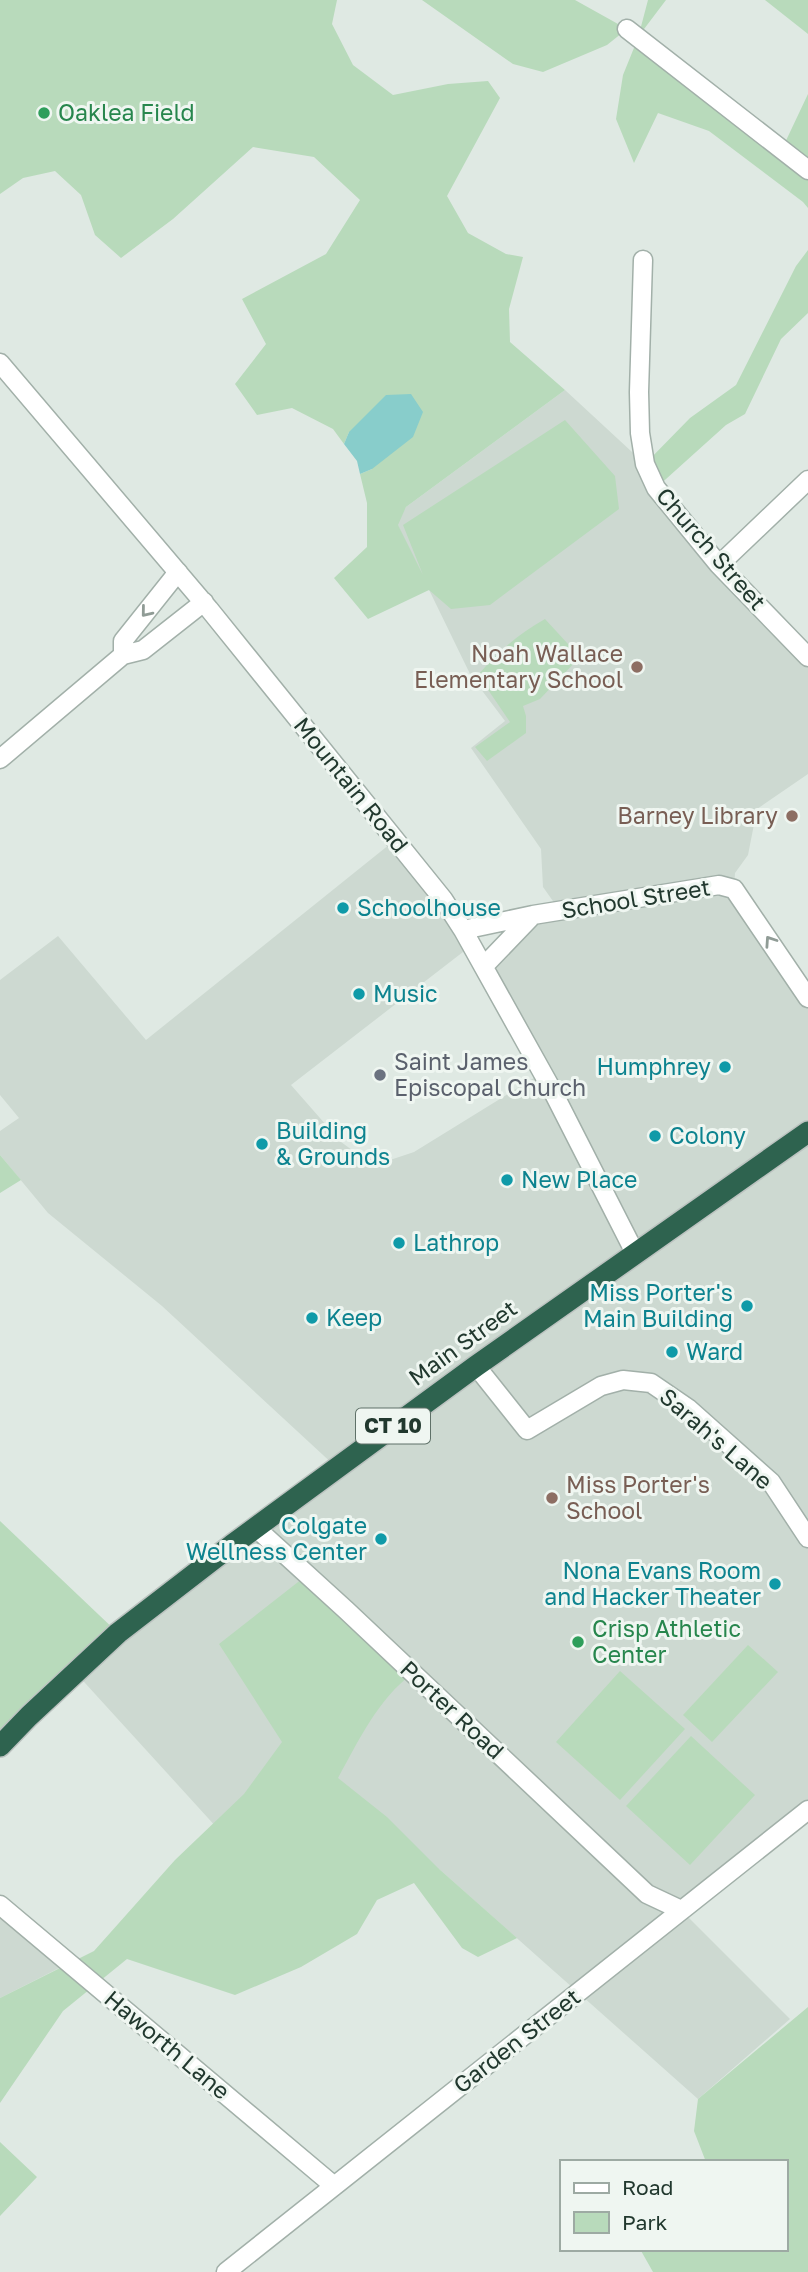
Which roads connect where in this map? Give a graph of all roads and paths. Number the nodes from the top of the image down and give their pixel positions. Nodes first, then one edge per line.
1 (627, 29) dead end
2 (808, 170) edge
3 (643, 260) dead end
4 (0, 363) edge
5 (808, 480) edge
6 (719, 565) junction
7 (178, 572) junction
8 (204, 602) junction
9 (124, 655) junction
10 (808, 657) edge
11 (0, 759) edge
12 (533, 915) junction
13 (463, 930) junction
14 (484, 966) junction
15 (808, 998) edge
16 (808, 1132) edge
17 (635, 1253) junction
18 (476, 1366) junction
19 (256, 1528) junction
20 (808, 1538) edge
21 (0, 1746) edge
22 (808, 1810) edge
23 (647, 1895) junction
24 (0, 1905) edge
25 (681, 1910) junction
26 (653, 1933) junction
27 (333, 2186) junction
28 (226, 2272) edge

1 - 2 street
3 - 6 street, Church Street
4 - 7 street, Mountain Road
5 - 6 street
6 - 10 street, Church Street
7 - 8 street, Mountain Road
7 -> 9 street
8 - 9 street
8 - 13 street, Mountain Road
9 - 11 street
12 - 13 street, School Street
12 - 14 street, School Street
15 -> 12 street, School Street
13 - 14 street, Mountain Road
14 - 17 street, Mountain Road
16 - 17 highway, Main Street / CT 10
17 - 18 highway, Main Street / CT 10
18 - 19 highway, Main Street / CT 10
18 - 20 street, Sarah's Lane
19 - 21 highway, Main Street / CT 10
19 - 23 street, Porter Road
22 - 25 street, Garden Street
23 - 25 street, Porter Road
23 - 26 street
24 - 27 street, Haworth Lane
25 - 26 street, Garden Street
26 - 27 street, Garden Street
27 - 28 street, Garden Street

